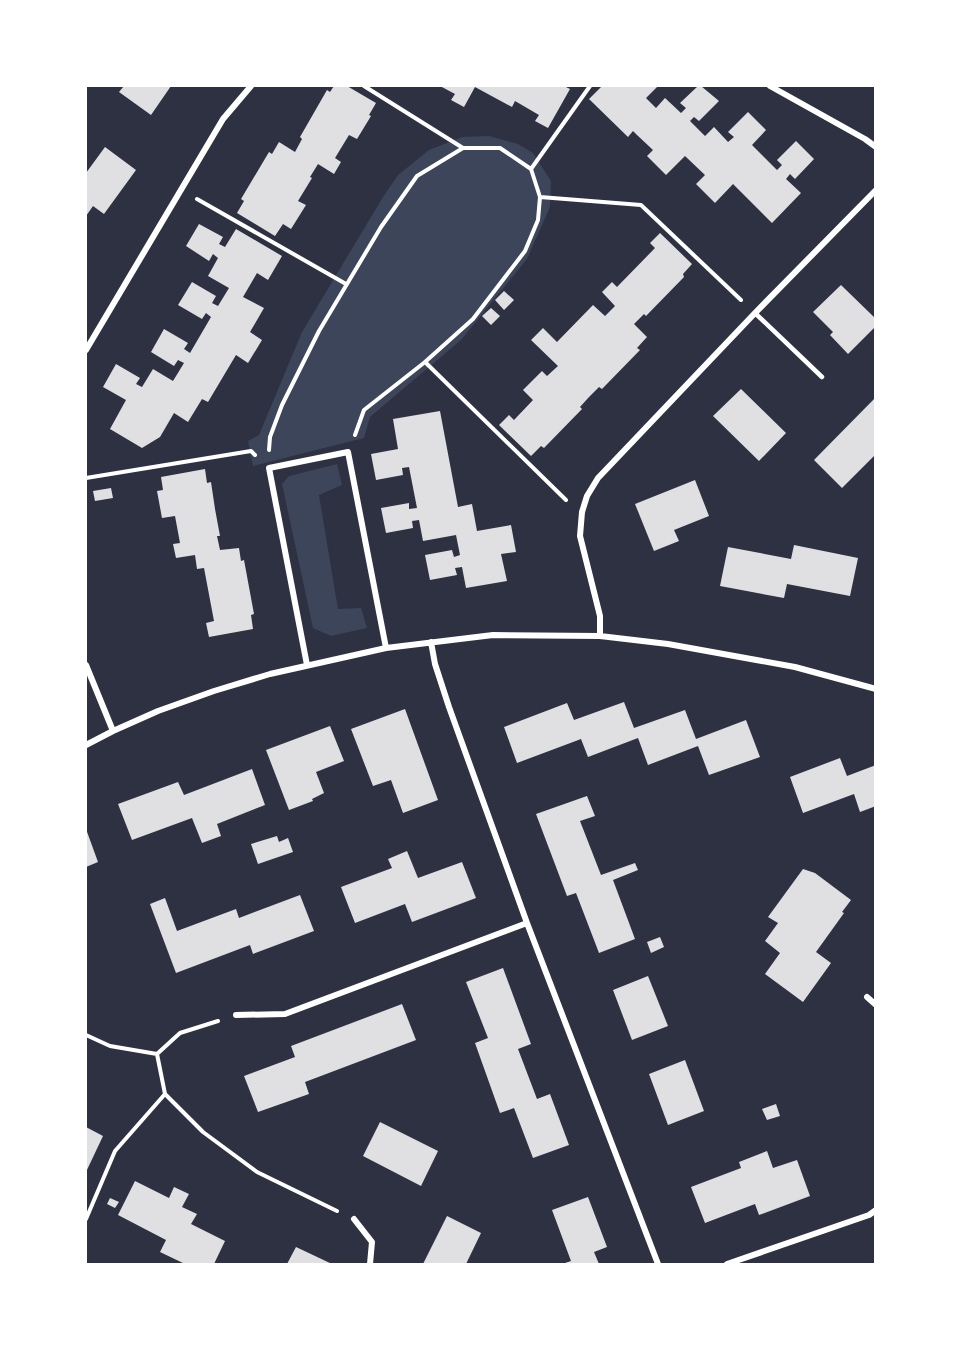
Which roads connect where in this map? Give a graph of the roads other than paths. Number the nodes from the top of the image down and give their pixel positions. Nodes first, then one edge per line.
1 (251, 86) edge
2 (770, 86) edge
3 (876, 147) edge
4 (876, 190) edge
5 (755, 313) junction
6 (86, 350) edge
7 (822, 377) dead end
8 (600, 636) junction
9 (431, 642) junction
10 (386, 648) junction
11 (86, 665) edge
12 (307, 665) junction
13 (876, 689) edge
14 (113, 731) junction
15 (86, 746) edge
16 (527, 923) junction
17 (867, 996) dead end
18 (876, 1005) edge
19 (236, 1015) road end
20 (876, 1210) edge
21 (354, 1219) road end
22 (370, 1264) edge
23 (658, 1264) edge
24 (728, 1264) edge

1 - 6 street
2 - 3 street
4 - 5 street
5 - 7 lane
5 - 8 street
8 - 9 street
8 - 13 street
9 - 10 street
9 - 16 street
10 - 12 street
10 - 12 street
11 - 14 street
12 - 14 street
14 - 15 street
16 - 19 street
16 - 23 street
17 - 18 street
20 - 24 street
21 - 22 street

